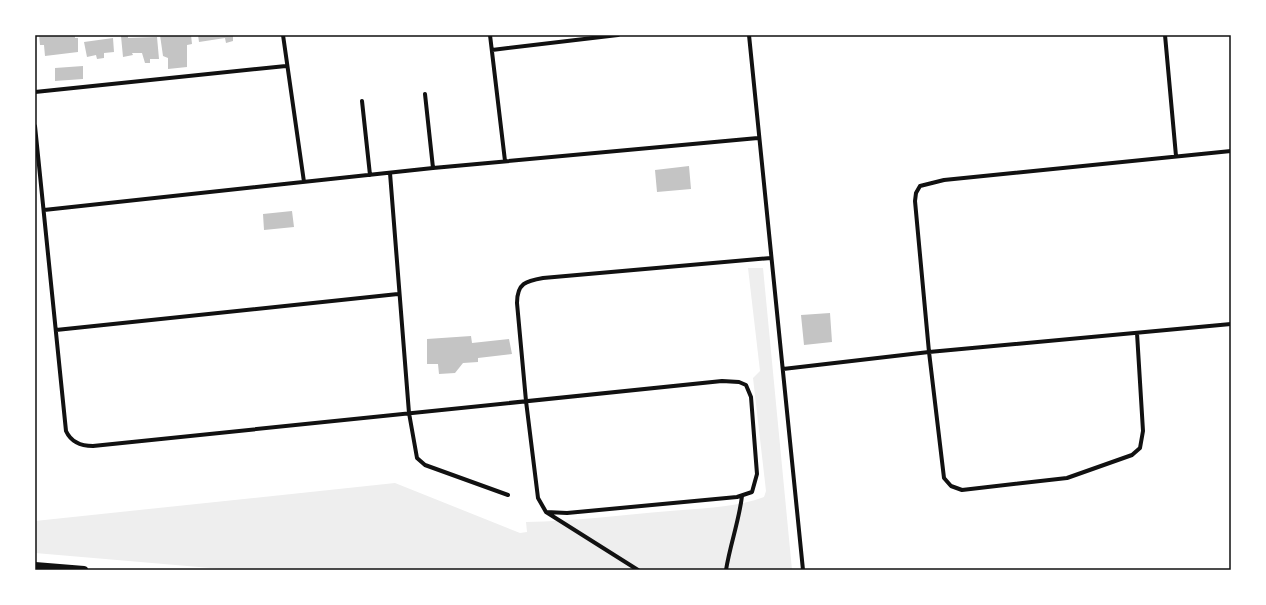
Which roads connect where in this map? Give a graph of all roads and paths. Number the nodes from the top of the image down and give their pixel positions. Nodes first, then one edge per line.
1 (283, 35) edge
2 (490, 35) edge
3 (618, 35) edge
4 (749, 35) edge
5 (1165, 35) edge
6 (492, 50) junction
7 (286, 66) junction
8 (35, 92) edge
9 (425, 94) dead end
10 (362, 101) dead end
11 (35, 126) edge
12 (758, 138) junction
13 (1231, 151) edge
14 (1176, 156) junction
15 (504, 161) junction
16 (434, 168) junction
17 (390, 173) junction
18 (370, 175) junction
19 (304, 182) junction
20 (44, 210) junction
21 (771, 258) junction
22 (398, 294) junction
23 (1231, 324) edge
24 (56, 330) junction
25 (1137, 333) junction
26 (929, 352) junction
27 (783, 368) junction
28 (526, 401) junction
29 (409, 413) junction
30 (508, 495) dead end
31 (742, 496) junction
32 (546, 512) junction
33 (35, 566) edge
34 (84, 570) edge
35 (638, 570) edge
36 (726, 570) edge
37 (803, 570) edge

1 - 7 street
2 - 6 street
3 - 6 street
4 - 12 street
5 - 14 street
6 - 15 street
7 - 8 street
7 - 19 street
9 - 16 street
10 - 18 street
11 - 20 street
12 - 15 street
12 - 21 street
13 - 14 street
14 - 26 street
15 - 16 street
16 - 17 street
17 - 18 street
17 - 22 street
18 - 19 street
19 - 20 street
20 - 24 street
21 - 27 street
21 - 28 street
22 - 24 street
22 - 29 street
23 - 25 street
24 - 29 street
25 - 26 street
25 - 26 street
26 - 27 street
27 - 37 street
28 - 29 street
28 - 31 street
28 - 32 street
29 - 30 street
31 - 32 street
31 - 36 street
32 - 35 street
33 - 34 highway

